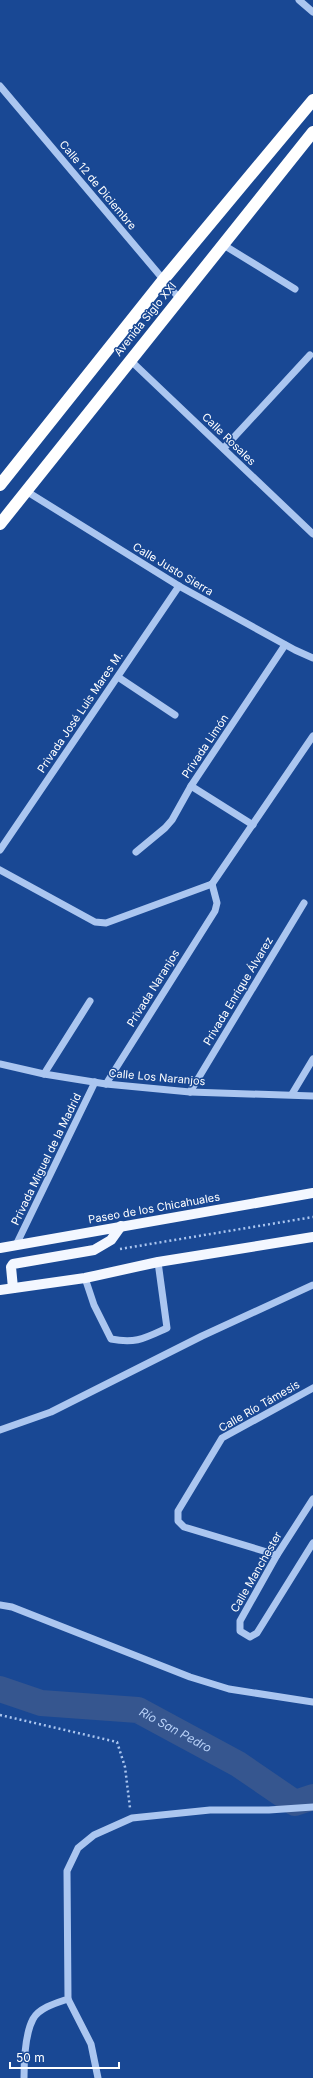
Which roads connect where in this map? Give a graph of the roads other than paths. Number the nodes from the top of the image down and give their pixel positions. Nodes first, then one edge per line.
1 (299, 0) edge
2 (313, 12) edge
3 (0, 86) edge
4 (313, 100) edge
5 (313, 132) edge
6 (222, 244) junction
7 (164, 279) junction
8 (295, 290) dead end
9 (179, 298) junction
10 (310, 355) dead end
11 (130, 360) junction
12 (224, 448) junction
13 (0, 485) edge
14 (26, 491) junction
15 (0, 524) edge
16 (313, 534) edge
17 (179, 586) junction
18 (285, 645) junction
19 (313, 658) edge
20 (118, 677) junction
21 (175, 715) dead end
22 (313, 736) edge
23 (191, 786) junction
24 (253, 825) junction
25 (0, 850) edge
26 (136, 852) dead end
27 (0, 870) edge
28 (212, 884) junction
29 (304, 903) dead end
30 (90, 1001) dead end
31 (313, 1059) edge
32 (0, 1064) edge
33 (44, 1074) junction
34 (95, 1082) junction
35 (106, 1084) junction
36 (190, 1092) junction
37 (292, 1094) junction
38 (313, 1096) edge
39 (313, 1193) edge
40 (121, 1226) junction
41 (313, 1237) edge
42 (16, 1245) junction
43 (0, 1248) edge
44 (158, 1262) junction
45 (85, 1278) junction
46 (313, 1285) edge
47 (13, 1288) junction
48 (0, 1290) edge
49 (313, 1388) edge
50 (0, 1430) edge
51 (313, 1499) edge
52 (313, 1543) edge
53 (277, 1555) junction
54 (0, 1605) edge
55 (313, 1702) edge
56 (313, 1807) edge
57 (68, 1999) junction
58 (24, 2078) edge
59 (98, 2078) edge

1 - 2 street
3 - 7 street, Calle 12 de Diciembre
4 - 7 highway, Avenida Siglo XXI
5 - 6 highway, Avenida Siglo XXI
6 - 8 street
6 - 9 highway, Avenida Siglo XXI
7 - 9 street, Calle 12 de Diciembre
7 - 13 highway, Avenida Siglo XXI
9 - 11 highway, Avenida Siglo XXI
10 - 12 street
11 - 12 street, Calle Rosales
11 - 14 highway, Avenida Siglo XXI
12 - 16 street, Calle Rosales
14 - 15 highway, Avenida Siglo XXI
14 - 17 street, Calle Justo Sierra
17 - 18 street, Calle Justo Sierra
17 - 20 street, Privada José Luis Mares M.
18 - 19 street, Calle Justo Sierra
18 - 23 street, Privada Limón
20 - 21 street
20 - 25 street, Privada José Luis Mares M.
22 - 24 street
23 - 24 street
23 - 26 street, Privada Limón
24 - 28 street
27 - 28 street
28 - 35 street, Privada Naranjos
29 - 36 street, Privada Enrique Álvarez
30 - 33 street
31 - 37 street
32 - 33 street, Calle Los Naranjos
33 - 34 street, Calle Los Naranjos
34 - 35 street, Calle Los Naranjos
34 - 42 street, Privada Miguel de la Madrid
35 - 36 street, Calle Los Naranjos
36 - 37 street, Calle Los Naranjos
37 - 38 street, Calle Los Naranjos
39 - 40 main road, Paseo de los Chicahuales
40 - 42 main road, Paseo de los Chicahuales
40 - 47 main road
41 - 44 main road
42 - 43 main road, Paseo de los Chicahuales
44 - 45 main road
44 - 45 street
45 - 47 main road
46 - 50 street
47 - 48 main road
49 - 53 street, Calle Río Támesis
51 - 53 street, Calle Manchester
52 - 53 street, Calle Manchester
54 - 55 street
56 - 57 street
57 - 58 street
57 - 59 street

